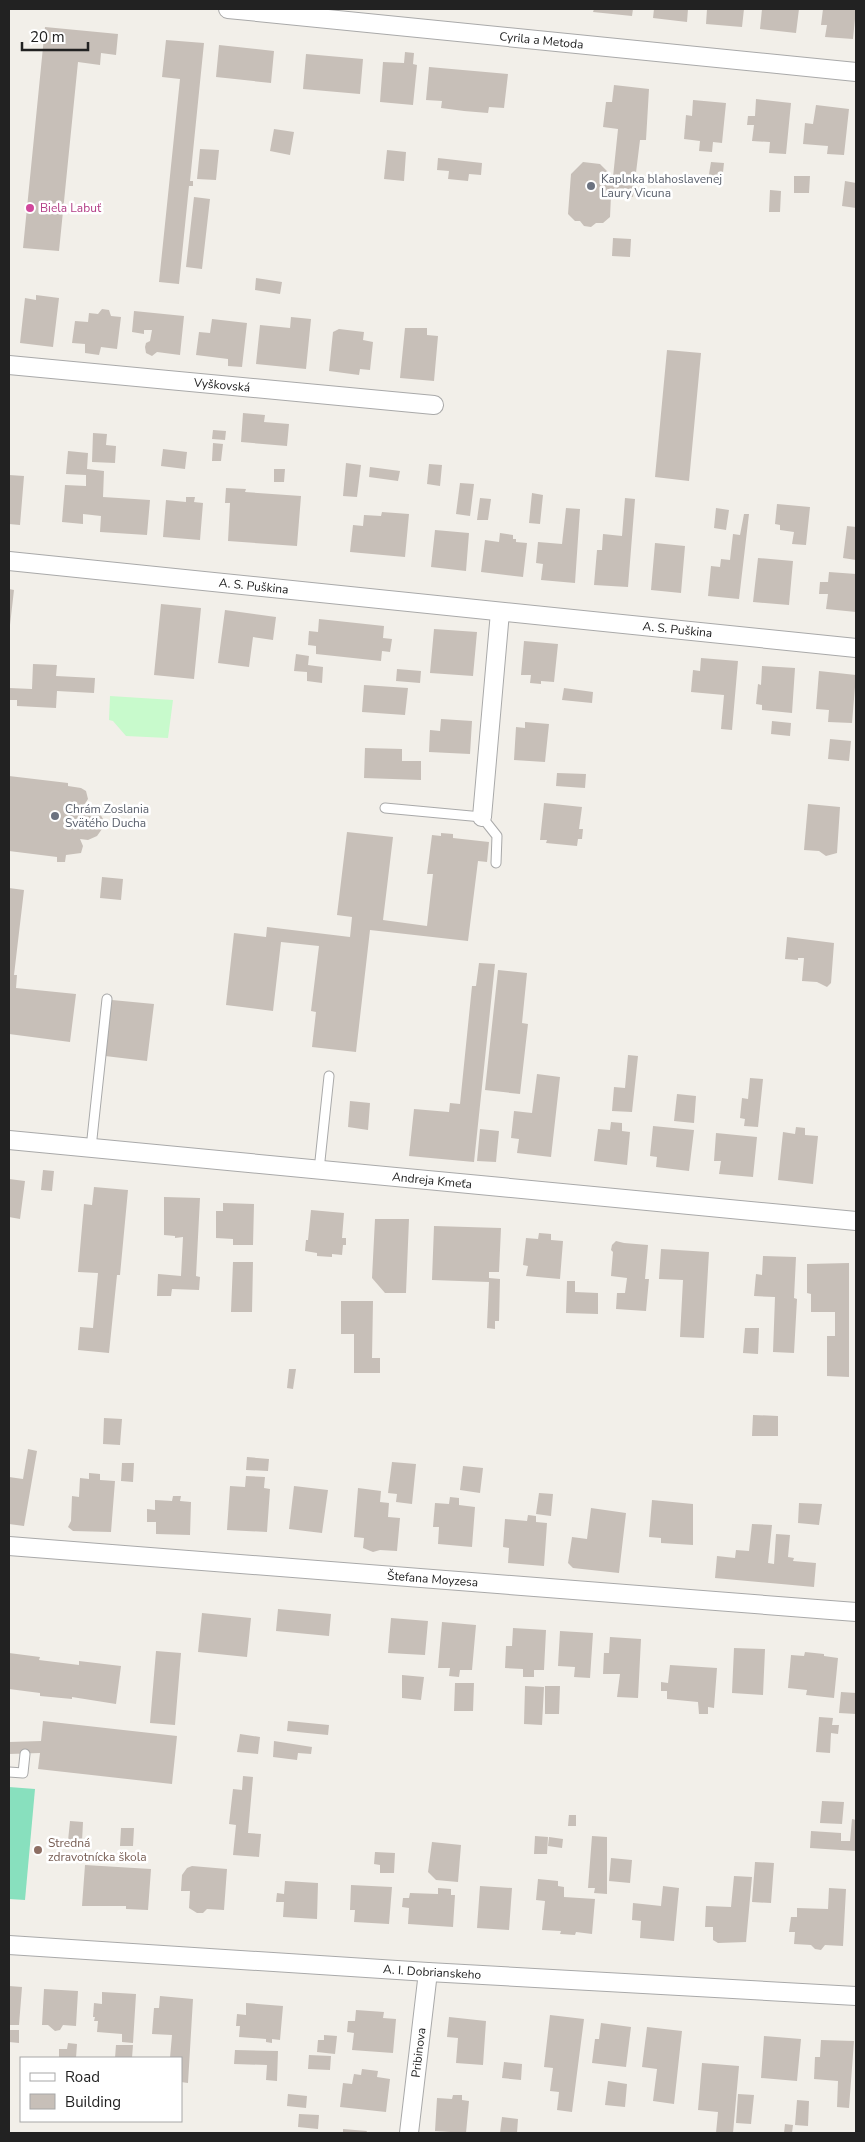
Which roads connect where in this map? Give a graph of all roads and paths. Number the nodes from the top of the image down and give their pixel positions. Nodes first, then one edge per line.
1 (228, 9) edge
2 (856, 72) edge
3 (9, 366) edge
4 (434, 405) dead end
5 (9, 561) edge
6 (500, 612) junction
7 (856, 648) edge
8 (385, 808) dead end
9 (482, 817) junction
10 (496, 863) dead end
11 (107, 999) dead end
12 (329, 1076) dead end
13 (9, 1140) edge
14 (91, 1148) junction
15 (319, 1170) junction
16 (856, 1221) edge
17 (9, 1546) edge
18 (856, 1612) edge
19 (25, 1754) dead end
20 (9, 1772) edge
21 (9, 1945) edge
22 (428, 1972) junction
23 (856, 1996) edge
24 (409, 2133) edge

1 - 2 street, Cyrila a Metoda
3 - 4 street, Vyškovská
5 - 6 street, A. S. Puškina
6 - 7 street, A. S. Puškina
6 - 9 street
8 - 9 lane
9 - 10 lane
11 - 14 lane
12 - 15 lane
13 - 14 street, Andreja Kmeťa
14 - 15 street, Andreja Kmeťa
15 - 16 street, Andreja Kmeťa
17 - 18 street, Štefana Moyzesa
19 - 20 lane
21 - 22 street, A. I. Dobrianskeho
22 - 23 street, A. I. Dobrianskeho
22 - 24 street, Pribinova

